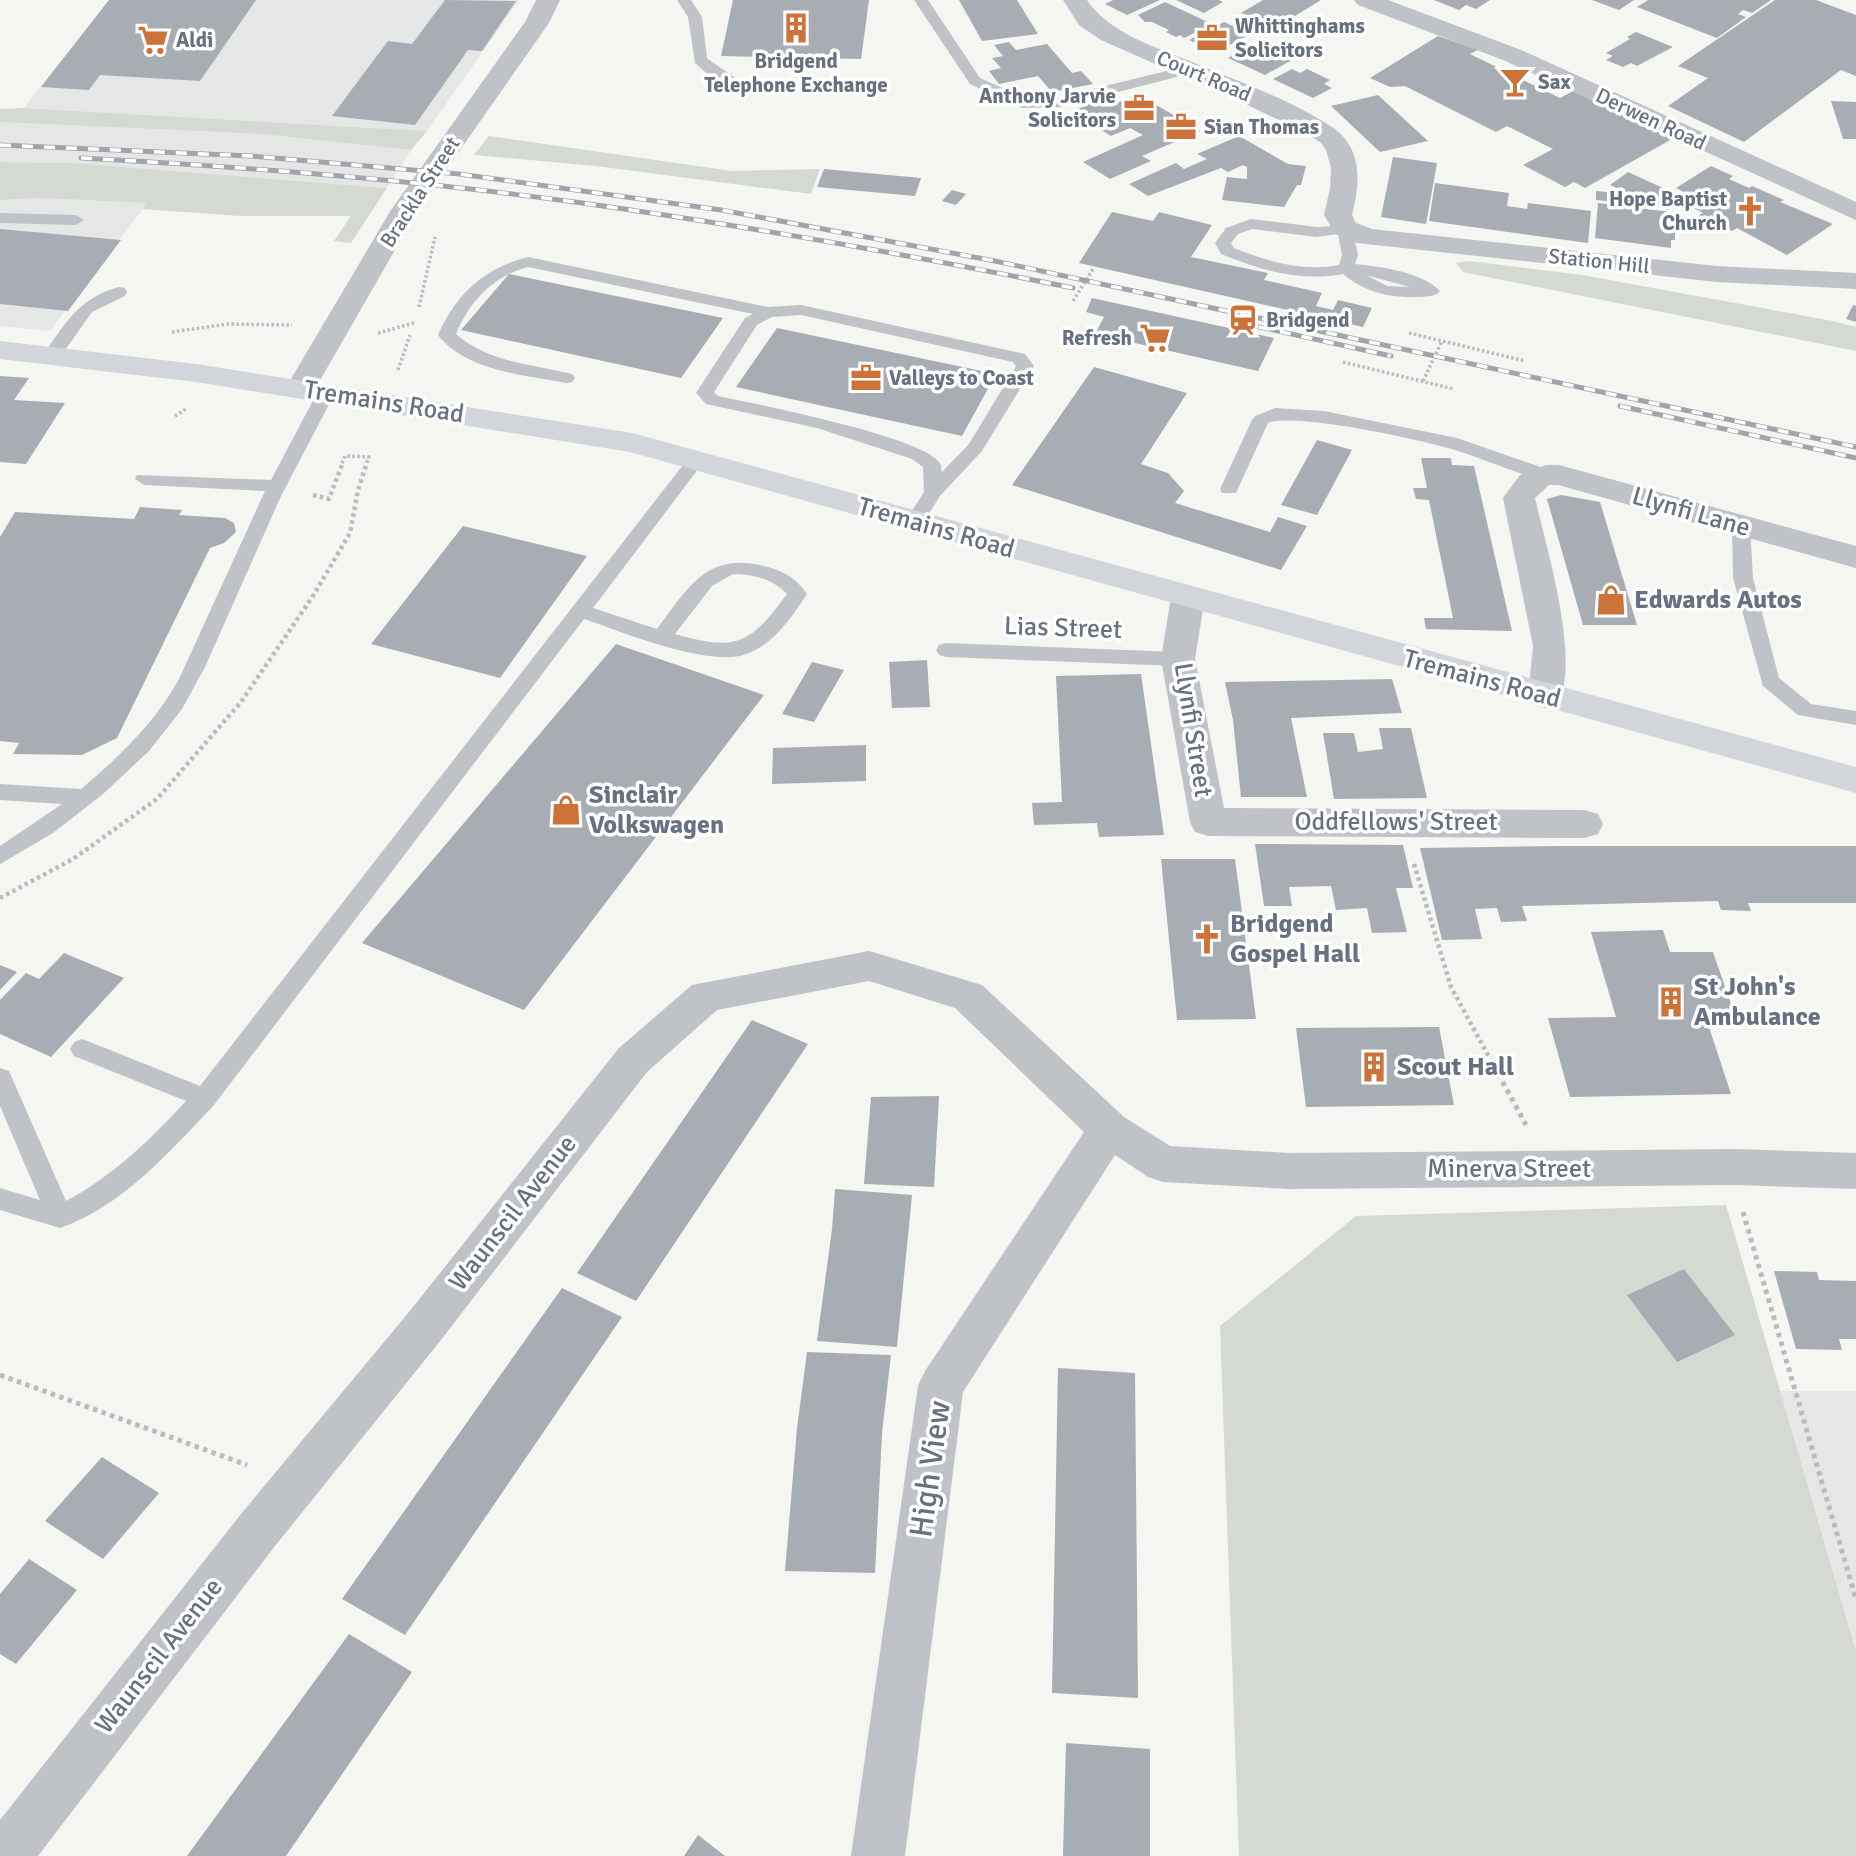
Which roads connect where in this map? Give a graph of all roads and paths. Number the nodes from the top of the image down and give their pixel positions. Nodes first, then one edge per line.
1 (548, 0) edge
2 (684, 0) edge
3 (921, 0) edge
4 (1074, 0) edge
5 (1366, 0) edge
6 (1187, 70) junction
7 (740, 87) dead end
8 (1856, 212) edge
9 (402, 215) junction
10 (0, 218) edge
11 (76, 220) dead end
12 (1345, 228) junction
13 (1093, 269) dead end
14 (1856, 281) edge
15 (119, 292) dead end
16 (1073, 301) dead end
17 (418, 310) dead end
18 (768, 312) junction
19 (1409, 333) dead end
20 (370, 335) dead end
21 (1442, 341) junction
22 (0, 350) edge
23 (52, 356) junction
24 (1525, 361) dead end
25 (1343, 362) dead end
26 (566, 378) dead end
27 (1423, 380) junction
28 (1454, 389) dead end
29 (313, 391) junction
30 (388, 402) junction
31 (696, 460) junction
32 (1535, 478) junction
33 (144, 479) dead end
34 (275, 486) junction
35 (316, 487) dead end
36 (1229, 489) dead end
37 (933, 492) junction
38 (915, 522) junction
39 (1741, 526) junction
40 (1855, 562) edge
41 (1188, 597) junction
42 (580, 611) junction
43 (663, 635) junction
44 (946, 650) dead end
45 (1178, 659) junction
46 (1545, 696) junction
47 (1856, 718) edge
48 (1856, 780) edge
49 (0, 792) edge
50 (83, 797) junction
51 (1401, 821) junction
52 (1208, 822) joint
53 (1585, 824) dead end
54 (0, 856) edge
55 (0, 898) edge
56 (82, 1049) dead end
57 (0, 1078) edge
58 (205, 1098) junction
59 (1109, 1129) junction
60 (1163, 1164) joint
61 (1729, 1168) junction
62 (1550, 1169) junction
63 (1856, 1171) edge
64 (0, 1199) edge
65 (60, 1217) junction
66 (0, 1375) edge
67 (297, 1482) junction
68 (1856, 1599) edge
69 (5, 1856) edge
70 (878, 1856) edge

1 - 9 street, Brackla Street
2 - 7 lane
3 - 6 lane
4 - 6 street, Court Road
5 - 8 street, Derwen Road
6 - 12 street, Court Road
9 - 17 path
9 - 29 street, Brackla Street
10 - 11 lane
12 - 12 lane
12 - 14 street, Station Hill
13 - 16 path
15 - 23 lane
18 - 26 lane
18 - 37 lane
18 - 37 lane
19 - 21 path
20 - 30 path
21 - 24 path
21 - 27 path
22 - 23 main road, Tremains Road
23 - 29 main road, Tremains Road
25 - 27 path
27 - 28 path
29 - 30 main road, Tremains Road
29 - 34 lane
30 - 31 main road, Tremains Road
31 - 38 main road, Tremains Road
31 - 42 lane
32 - 36 lane
32 - 39 street, Llynfi Lane
32 - 46 street
33 - 34 lane
34 - 50 lane
35 - 55 path
37 - 38 lane
38 - 41 main road, Tremains Road
39 - 40 street, Llynfi Lane
39 - 47 lane
41 - 45 street, Llynfi Street
41 - 46 main road, Tremains Road
42 - 43 lane
42 - 58 lane
43 - 43 lane
44 - 45 lane, Lias Street
45 - 52 street, Llynfi Street
46 - 48 main road, Tremains Road
49 - 50 lane
50 - 54 lane
51 - 52 street, Oddfellows' Street
51 - 53 street, Oddfellows' Street
51 - 62 path
56 - 58 lane
57 - 65 lane
58 - 65 lane
59 - 60 street, Waunscil Avenue
59 - 67 street, Waunscil Avenue
59 - 70 street, High View
60 - 62 street, Minerva Street
61 - 62 street, Minerva Street
61 - 63 street, Minerva Street
61 - 68 path
64 - 65 lane
66 - 67 path
67 - 69 street, Waunscil Avenue

